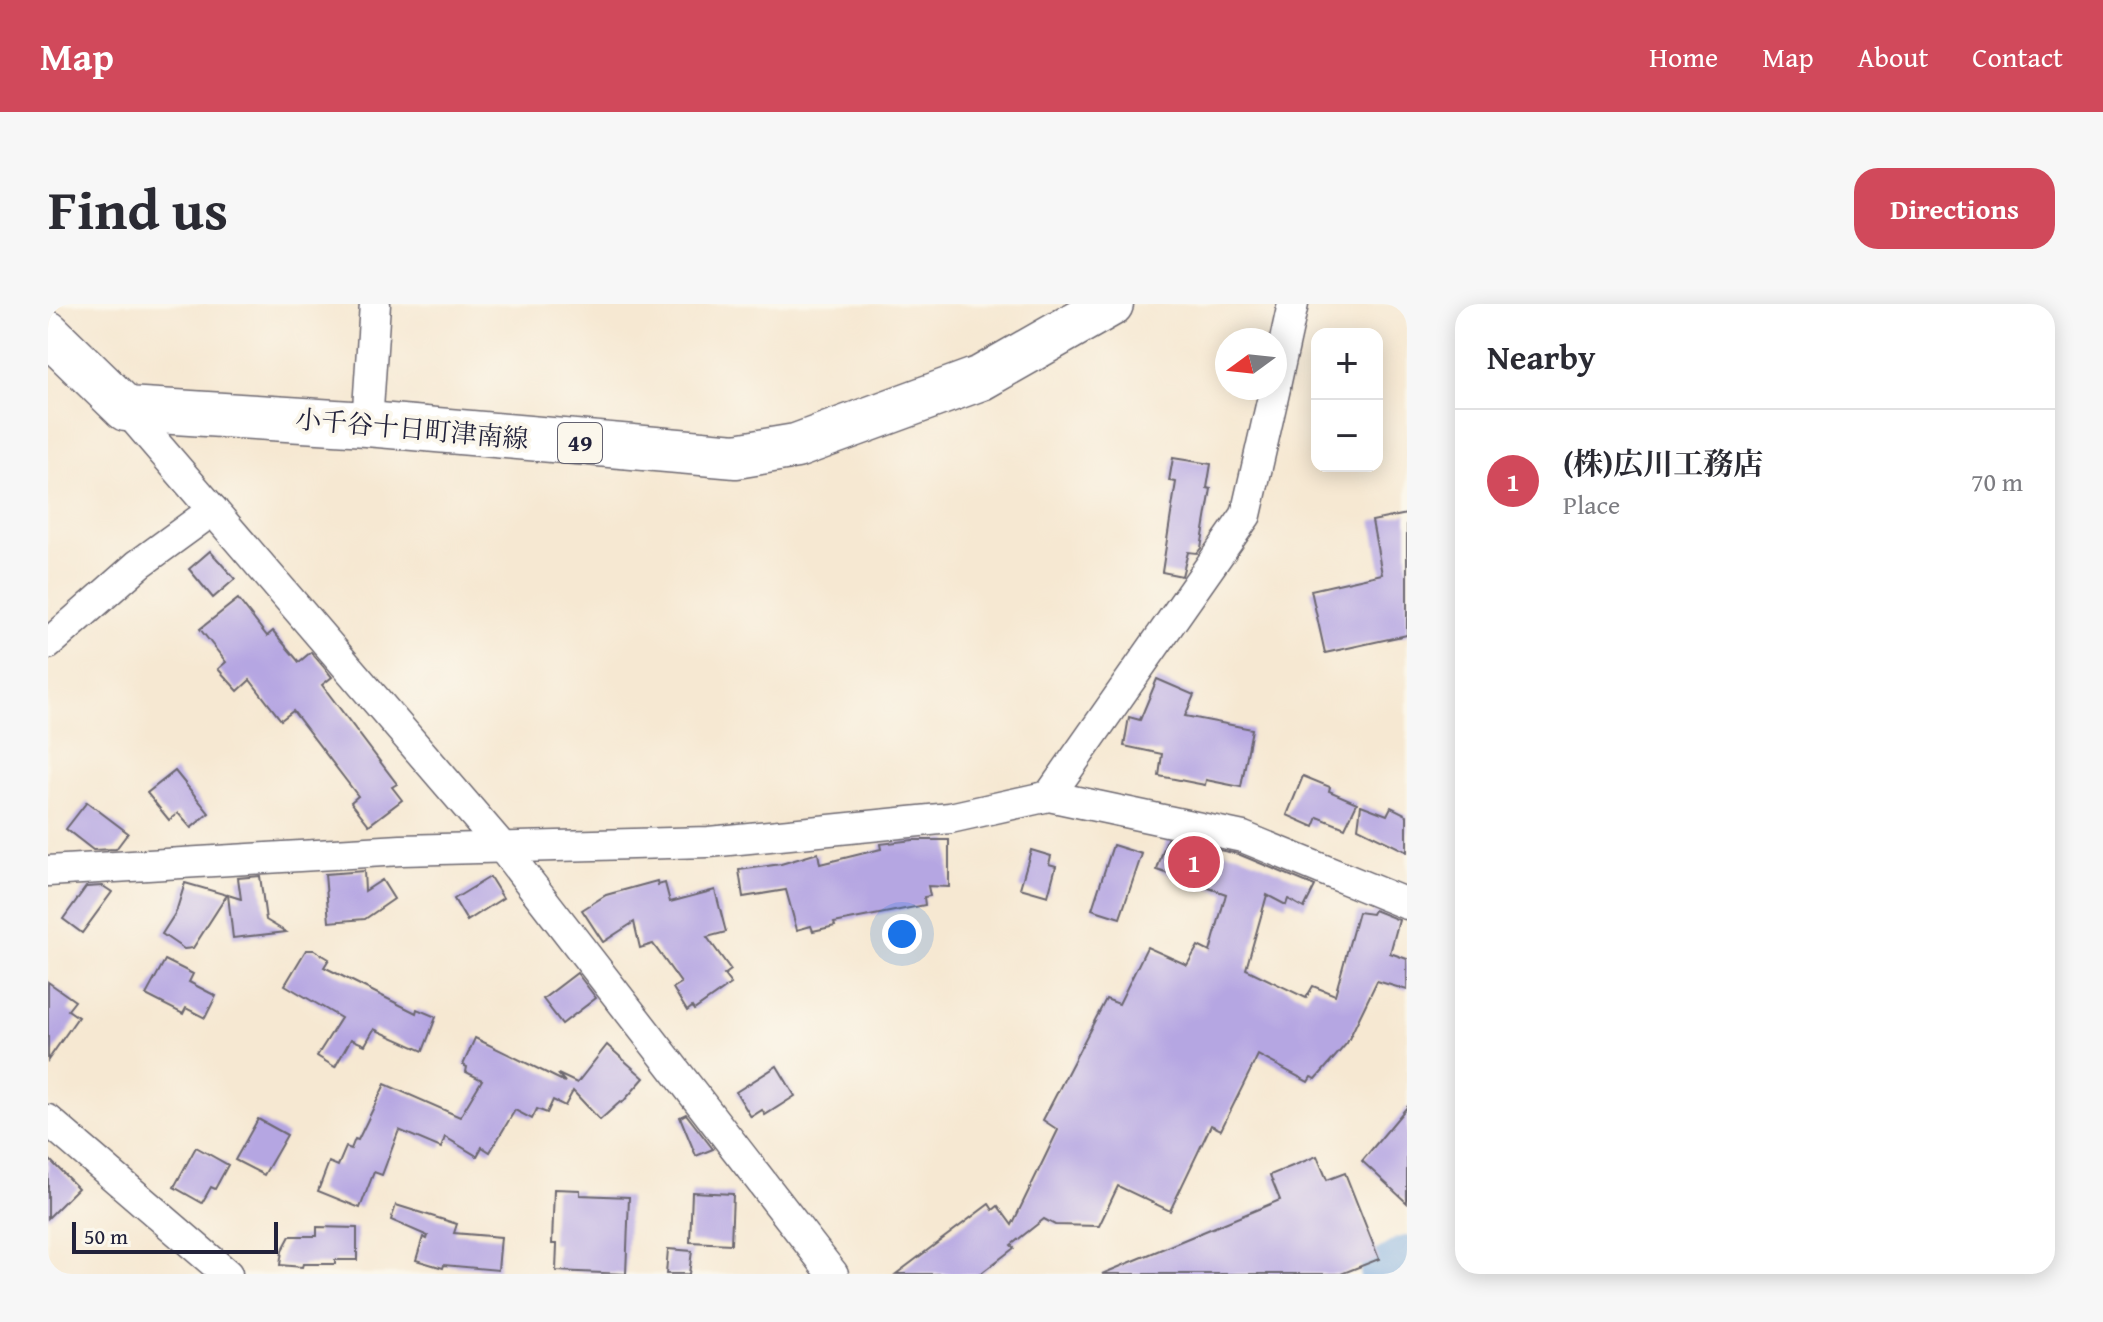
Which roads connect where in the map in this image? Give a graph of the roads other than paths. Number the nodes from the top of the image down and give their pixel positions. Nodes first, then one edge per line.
1 (375, 304) edge
2 (1111, 304) edge
3 (1293, 304) edge
4 (1287, 332) edge
5 (48, 333) edge
6 (1272, 400) edge
7 (126, 409) junction
8 (367, 424) junction
9 (213, 510) junction
10 (48, 644) edge
11 (1049, 796) junction
12 (502, 847) junction
13 (48, 871) edge
14 (1407, 904) edge
15 (48, 1120) edge
16 (227, 1274) edge
17 (833, 1274) edge

1 - 8 street
2 - 8 main road, 小千谷十日町津南線 / 49
3 - 4 street
5 - 7 main road
6 - 11 street
7 - 8 main road, 小千谷十日町津南線 / 49
7 - 9 street
9 - 10 street
9 - 12 street
11 - 12 street
11 - 14 street
12 - 13 street
12 - 17 street
15 - 16 street

